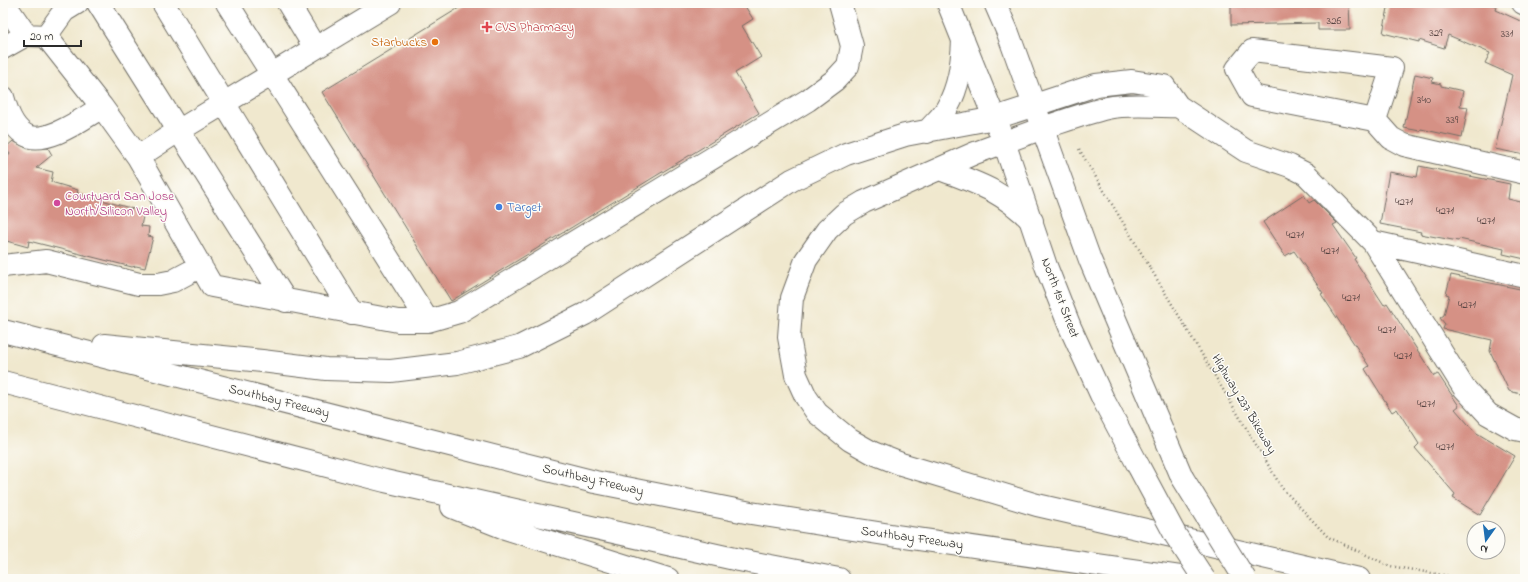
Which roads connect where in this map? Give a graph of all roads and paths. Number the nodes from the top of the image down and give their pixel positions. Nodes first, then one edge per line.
1 (4, 3) edge
2 (77, 3) edge
3 (98, 3) edge
4 (162, 3) edge
5 (227, 3) edge
6 (288, 3) edge
7 (390, 3) edge
8 (840, 3) edge
9 (948, 3) edge
10 (995, 3) edge
11 (363, 10) edge
12 (36, 35) junction
13 (963, 40) junction
14 (3, 48) edge
15 (315, 48) junction
16 (272, 75) junction
17 (3, 97) edge
18 (224, 103) junction
19 (1034, 105) junction
20 (1178, 106) junction
21 (102, 107) junction
22 (995, 118) junction
23 (1375, 120) junction
24 (1043, 128) junction
25 (178, 131) junction
26 (927, 132) junction
27 (1004, 142) junction
28 (1079, 149) dead end
29 (138, 157) junction
30 (940, 170) junction
31 (1525, 173) edge
32 (1032, 221) junction
33 (1373, 242) junction
34 (3, 266) edge
35 (201, 266) junction
36 (1525, 276) edge
37 (286, 301) junction
38 (352, 313) junction
39 (428, 320) junction
40 (3, 331) edge
41 (29, 337) junction
42 (3, 382) edge
43 (1525, 431) edge
44 (386, 481) junction
45 (668, 579) edge
46 (839, 579) edge
47 (1194, 579) edge
48 (1204, 579) edge
49 (1246, 579) edge
50 (1359, 579) edge
51 (1467, 579) edge

1 - 12 main road
2 - 12 main road
3 - 25 main road
4 - 18 main road
5 - 16 main road
6 - 15 main road
7 - 11 main road
8 - 39 main road
9 - 13 main road, North 1st Street
10 - 19 main road
11 - 15 main road
12 - 14 main road
12 - 21 main road
13 - 22 main road, North 1st Street
13 - 26 main road
15 - 16 main road
16 - 18 main road
16 - 39 main road
17 - 21 main road
18 - 25 main road
18 - 38 main road
19 - 20 main road
19 - 22 main road
19 - 24 main road
20 - 24 main road
20 - 33 main road
21 - 29 main road
22 - 26 main road
22 - 27 main road, North 1st Street
23 - 23 main road
23 - 31 main road
24 - 27 main road
24 - 49 main road, bridge
25 - 29 main road
25 - 37 main road
26 - 41 main road
27 - 30 main road
27 - 32 main road, North 1st Street
28 - 51 path, Highway 237 Bikeway
29 - 35 main road
30 - 32 main road
30 - 50 main road
32 - 48 main road, North 1st Street, bridge
33 - 36 main road
33 - 43 main road
34 - 35 main road
35 - 37 main road
37 - 38 main road
38 - 39 main road
40 - 41 main road, Southbay Freeway
41 - 47 main road, Southbay Freeway
42 - 44 main road
44 - 45 main road
44 - 46 main road

